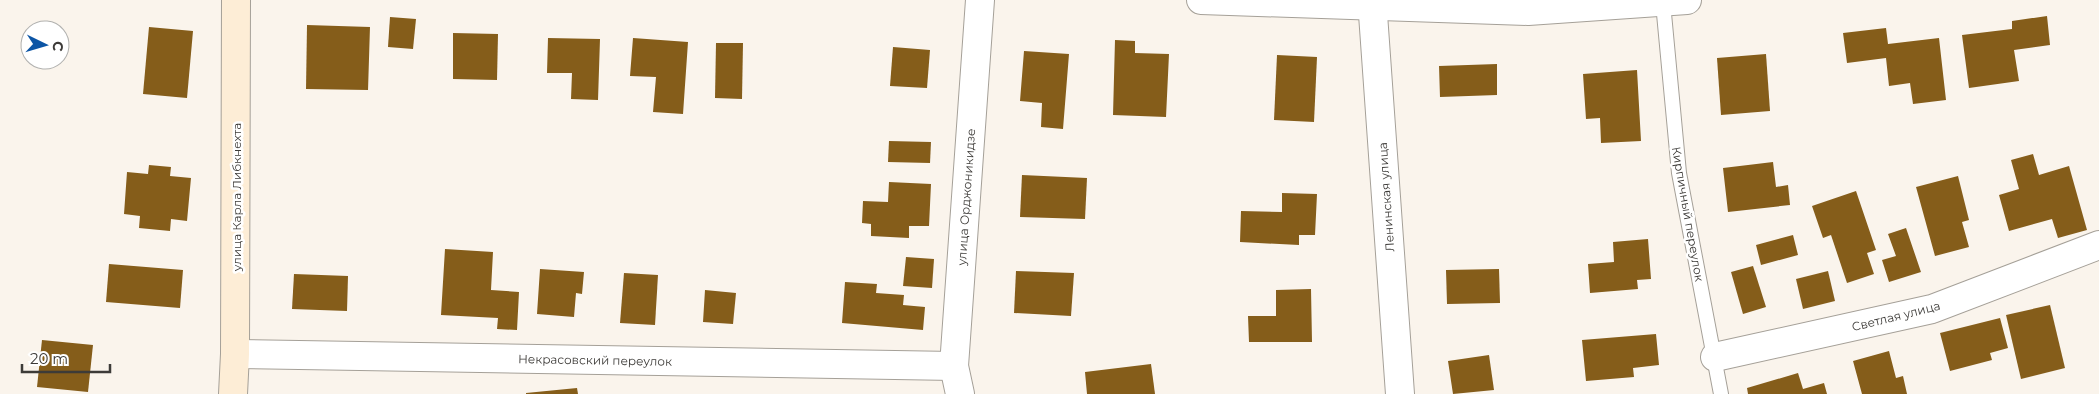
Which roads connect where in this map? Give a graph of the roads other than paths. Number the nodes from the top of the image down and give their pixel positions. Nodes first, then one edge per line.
1 (236, 0) edge
2 (980, 0) edge
3 (1200, 0) edge
4 (1675, 1) edge
5 (1372, 2) edge
6 (2099, 245) edge
7 (235, 354) junction
8 (1715, 357) junction
9 (954, 366) junction
10 (233, 394) edge
11 (960, 394) edge
12 (1400, 394) edge
13 (1721, 394) edge

1 - 7 street, улица Карла Либкнехта
2 - 9 street, улица Орджоникидзе
3 - 5 street
4 - 5 street
4 - 8 lane, Кирпичный переулок
5 - 12 street, Ленинская улица
6 - 8 street, Светлая улица
7 - 9 street, Некрасовский переулок
7 - 10 street, улица Карла Либкнехта
8 - 13 lane, Кирпичный переулок
9 - 11 street, улица Орджоникидзе

